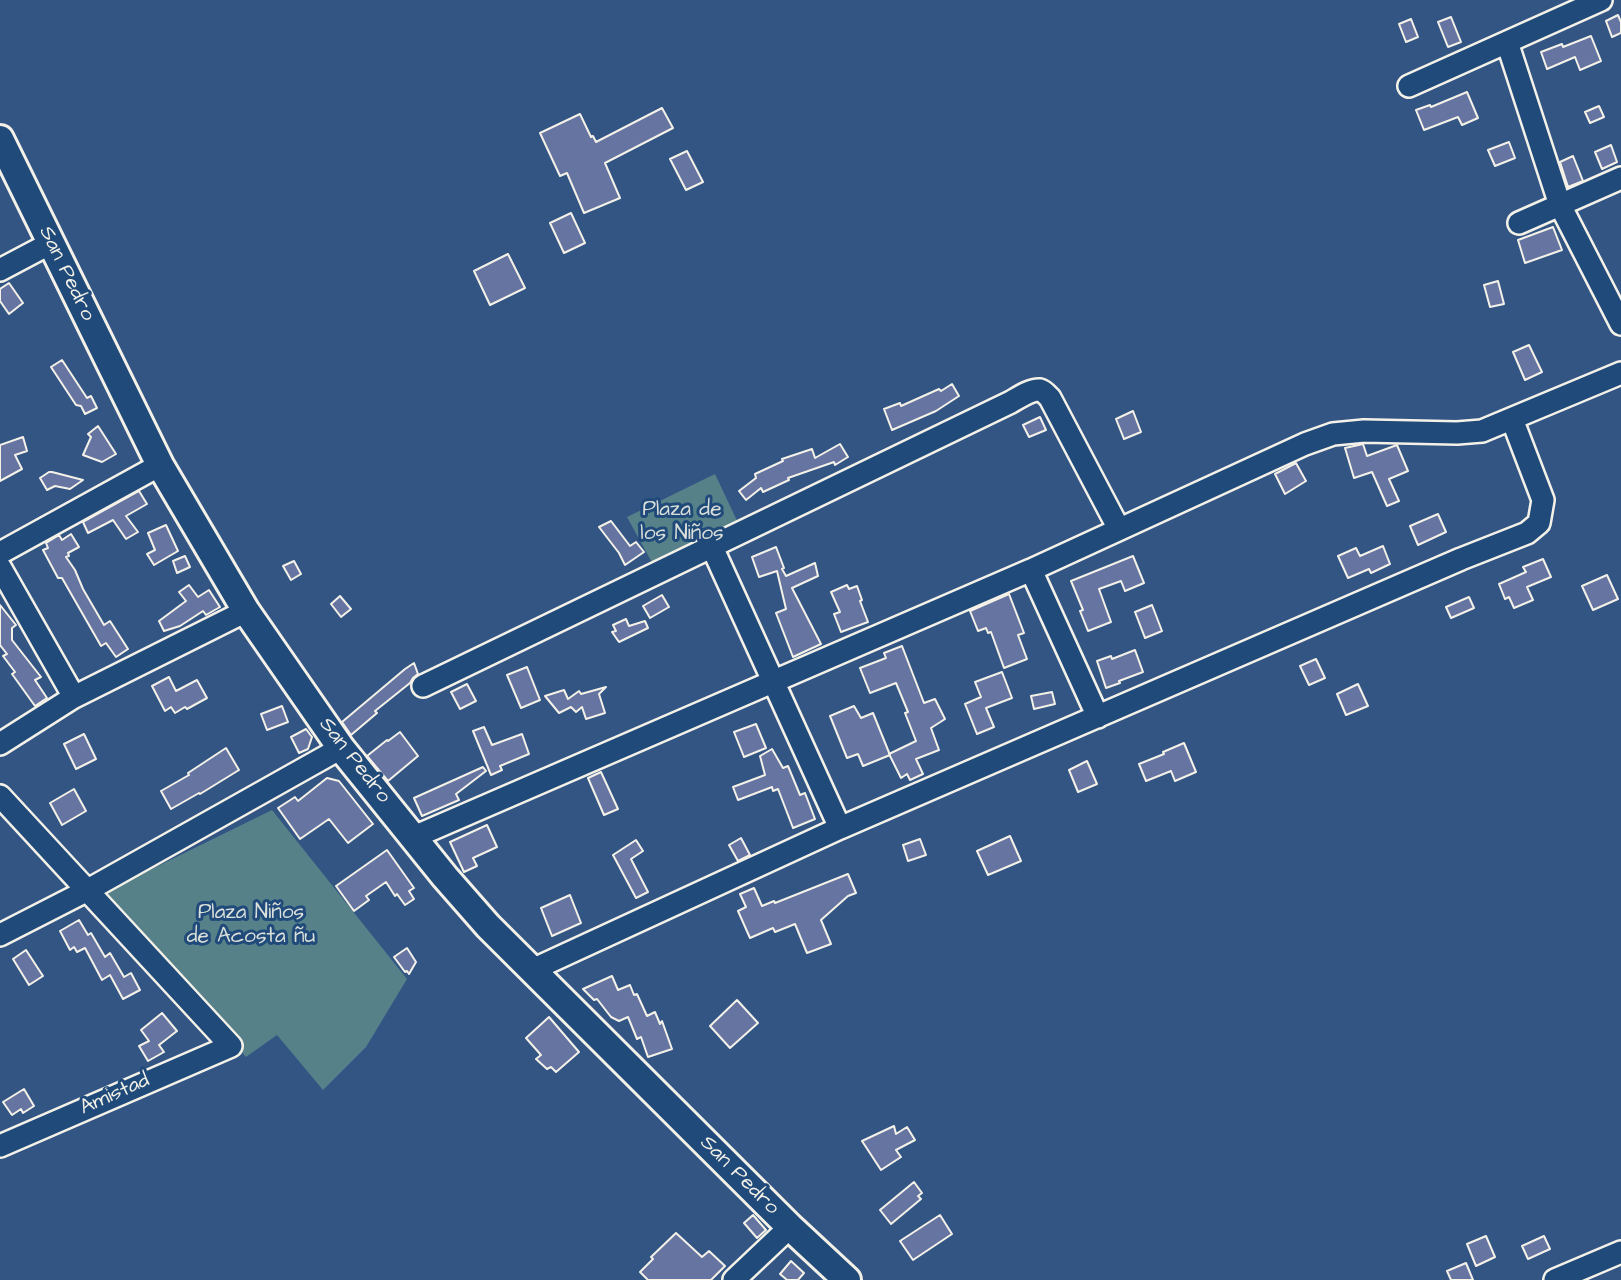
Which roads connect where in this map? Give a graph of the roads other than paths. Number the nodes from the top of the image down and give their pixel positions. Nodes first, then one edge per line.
1 (1601, 0) edge
2 (1507, 42) junction
3 (1409, 86) dead end
4 (0, 139) edge
5 (1621, 178) edge
6 (1560, 205) junction
7 (1519, 223) dead end
8 (51, 243) junction
9 (0, 270) edge
10 (1621, 324) edge
11 (1621, 373) edge
12 (1512, 419) junction
13 (160, 465) junction
14 (1119, 529) junction
15 (712, 547) junction
16 (0, 553) edge
17 (0, 567) edge
18 (1031, 570) junction
19 (246, 611) junction
20 (773, 682) junction
21 (423, 687) dead end
22 (74, 697) junction
23 (1098, 716) junction
24 (0, 744) edge
25 (341, 748) junction
26 (0, 796) edge
27 (840, 828) junction
28 (414, 837) junction
29 (88, 890) junction
30 (0, 935) edge
31 (532, 970) junction
32 (0, 1146) edge
33 (790, 1227) junction
34 (1621, 1252) edge
35 (734, 1280) edge
36 (847, 1280) edge
37 (1555, 1280) edge

1 - 2 street
2 - 3 street
2 - 6 street
4 - 8 main road, San Pedro
5 - 6 street
6 - 7 street
6 - 10 street
8 - 9 street
8 - 13 main road, San Pedro
11 - 12 street
12 - 14 street
12 - 23 street
13 - 16 street
13 - 19 main road, San Pedro
14 - 15 street
14 - 18 street
15 - 20 street
15 - 21 street
17 - 22 street
18 - 20 street
18 - 23 street
19 - 22 street
19 - 25 main road, San Pedro
20 - 27 street
20 - 28 street
22 - 24 street
23 - 27 street
25 - 28 main road, San Pedro
25 - 29 street
26 - 29 street
27 - 31 street
28 - 31 main road, San Pedro
29 - 30 street
29 - 32 street, Amistad
31 - 33 main road, San Pedro
33 - 35 street
33 - 36 main road, San Pedro
34 - 37 street

